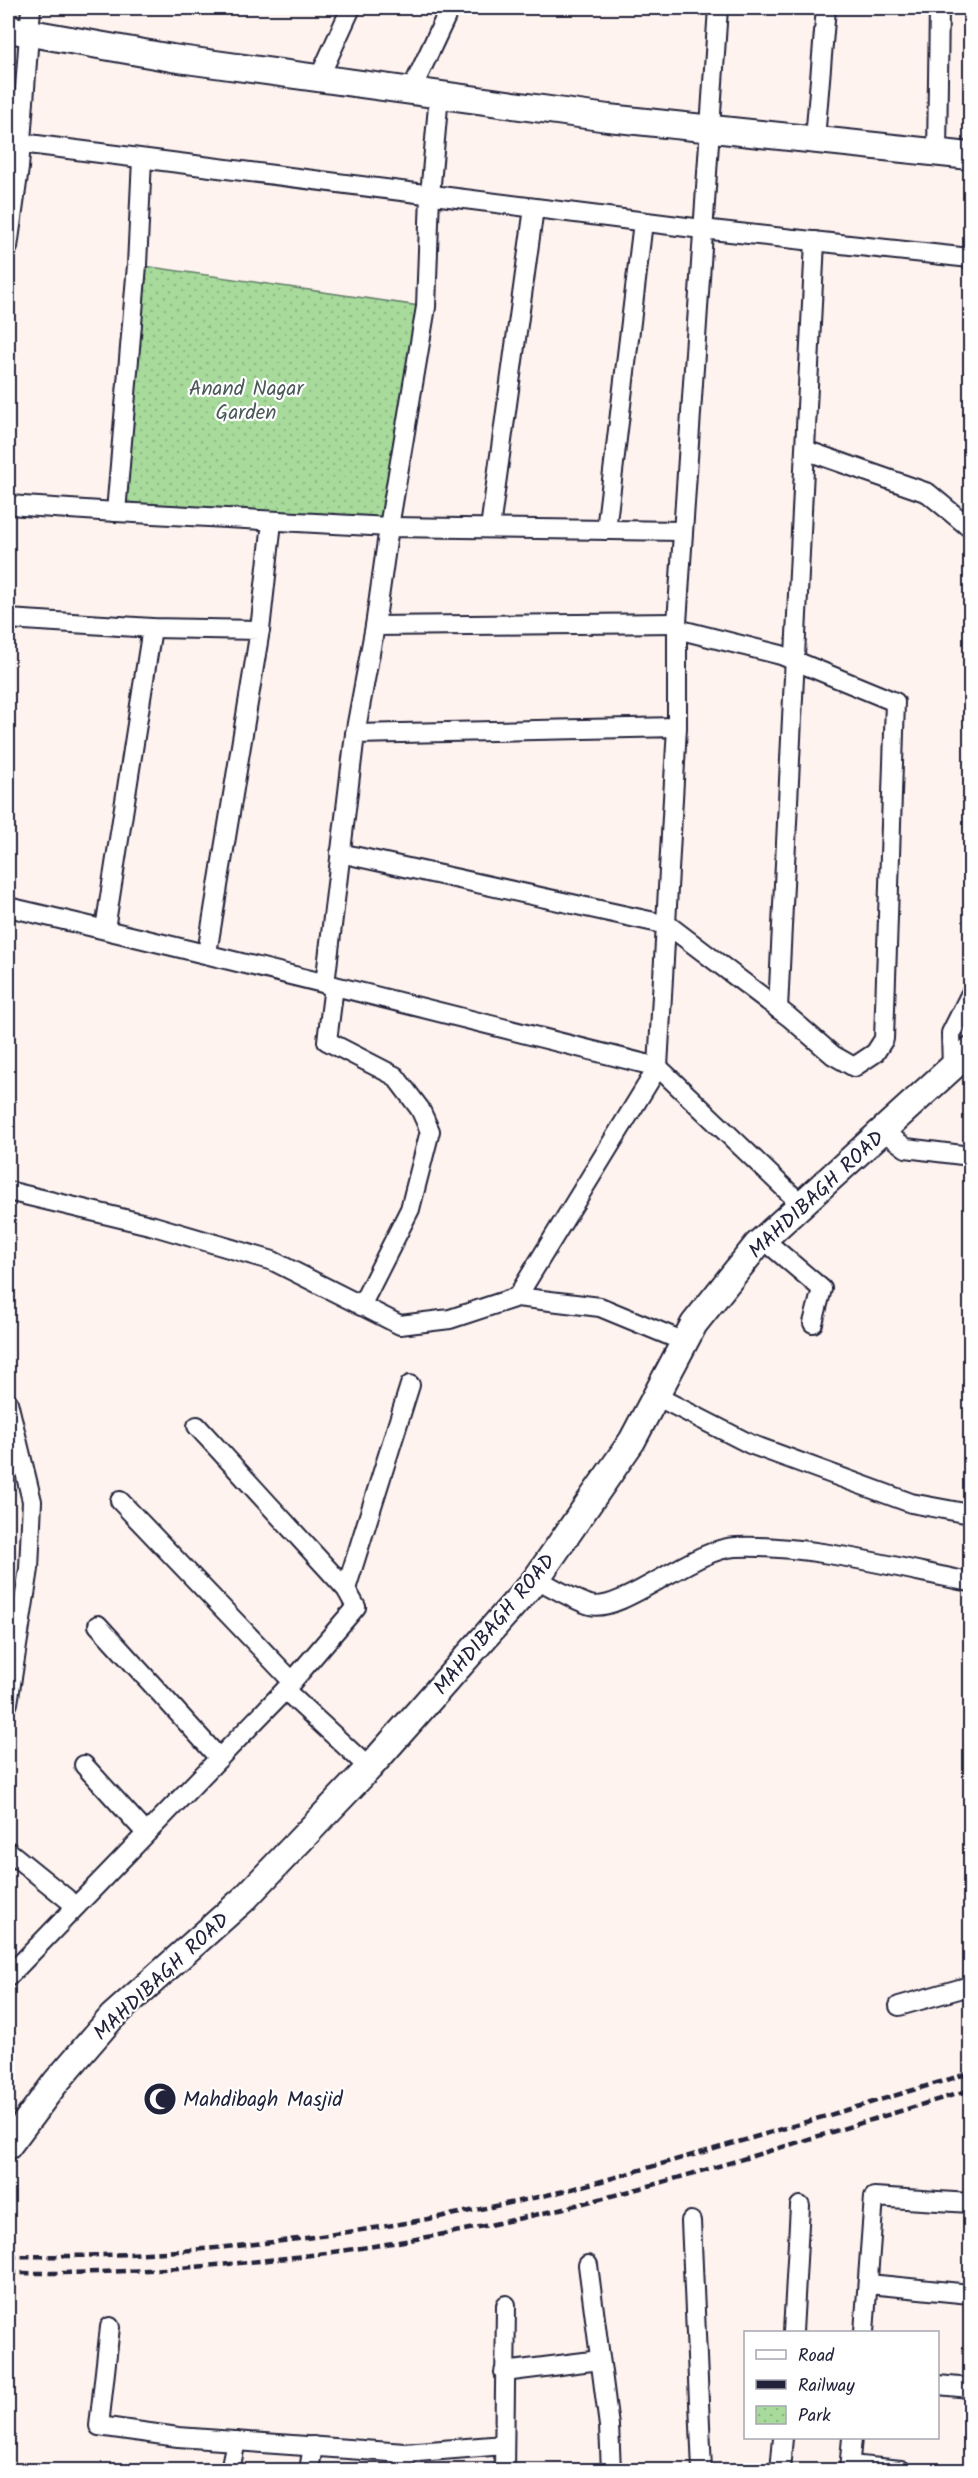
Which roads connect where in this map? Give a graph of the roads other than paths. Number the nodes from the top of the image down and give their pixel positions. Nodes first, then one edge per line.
1 (31, 8) edge
2 (351, 8) edge
3 (450, 8) edge
4 (718, 8) edge
5 (826, 8) edge
6 (939, 8) edge
7 (18, 31) edge
8 (319, 78) junction
9 (411, 91) junction
10 (439, 94) junction
11 (708, 128) junction
12 (815, 139) junction
13 (21, 143) junction
14 (937, 153) junction
15 (970, 156) edge
16 (142, 159) junction
17 (430, 195) junction
18 (534, 208) junction
19 (643, 222) junction
20 (702, 229) junction
21 (815, 241) junction
22 (8, 247) edge
23 (970, 258) edge
24 (805, 450) junction
25 (8, 505) edge
26 (116, 512) junction
27 (272, 522) junction
28 (389, 526) junction
29 (490, 528) junction
30 (970, 528) edge
31 (606, 530) junction
32 (683, 531) junction
33 (8, 619) edge
34 (375, 626) junction
35 (677, 626) junction
36 (152, 628) junction
37 (260, 630) junction
38 (795, 661) junction
39 (677, 727) junction
40 (355, 734) junction
41 (340, 853) junction
42 (8, 907) edge
43 (668, 925) junction
44 (105, 929) junction
45 (207, 953) junction
46 (329, 985) junction
47 (970, 995) edge
48 (778, 1009) junction
49 (970, 1051) edge
50 (658, 1067) junction
51 (952, 1068) junction
52 (883, 1131) junction
53 (970, 1156) edge
54 (8, 1191) edge
55 (802, 1205) junction
56 (763, 1239) junction
57 (516, 1297) junction
58 (361, 1306) junction
59 (813, 1323) dead end
60 (685, 1342) junction
61 (410, 1385) dead end
62 (656, 1396) junction
63 (8, 1402) edge
64 (197, 1426) dead end
65 (120, 1501) dead end
66 (970, 1514) edge
67 (536, 1579) junction
68 (970, 1582) edge
69 (346, 1589) junction
70 (98, 1625) dead end
71 (289, 1685) junction
72 (8, 1703) edge
73 (219, 1758) junction
74 (84, 1765) dead end
75 (369, 1768) junction
76 (146, 1833) junction
77 (8, 1851) edge
78 (76, 1905) junction
79 (8, 1977) edge
80 (970, 1986) edge
81 (899, 2006) dead end
82 (8, 2146) edge
83 (970, 2203) edge
84 (800, 2206) dead end
85 (691, 2221) dead end
86 (588, 2265) dead end
87 (869, 2284) junction
88 (970, 2294) edge
89 (506, 2305) dead end
90 (110, 2327) dead end
91 (793, 2331) edge
92 (864, 2331) edge
93 (600, 2360) junction
94 (504, 2372) junction
95 (939, 2385) edge
96 (970, 2388) edge
97 (783, 2439) edge
98 (852, 2439) edge
99 (236, 2441) junction
100 (504, 2445) junction
101 (313, 2446) junction
102 (405, 2462) edge
103 (849, 2468) edge
104 (230, 2470) edge
105 (309, 2470) edge
106 (504, 2470) edge
107 (611, 2470) edge
108 (702, 2470) edge
109 (780, 2470) edge
110 (901, 2470) edge

1 - 7 street
2 - 8 street
3 - 9 street
4 - 11 street
5 - 12 street
6 - 14 street
7 - 8 street
7 - 13 street
8 - 9 street
9 - 10 street
10 - 11 street
10 - 17 street
11 - 12 street
11 - 20 street
12 - 14 street
13 - 16 street
13 - 22 street
14 - 15 street
16 - 17 street
16 - 26 street
17 - 18 street
17 - 28 street
18 - 19 street
18 - 29 street
19 - 20 street
19 - 31 street
20 - 21 street
20 - 32 street
21 - 23 street
21 - 24 street
24 - 30 street
24 - 38 street
25 - 26 street
26 - 27 street
27 - 28 street
27 - 37 street
28 - 29 street
28 - 34 street
29 - 31 street
31 - 32 street
32 - 35 street
33 - 36 street
34 - 35 street
34 - 40 street
35 - 38 street
35 - 39 street
36 - 37 street
36 - 44 street
37 - 45 street
38 - 48 street
38 - 48 street
39 - 40 street
39 - 43 street
40 - 41 street
41 - 43 street
41 - 46 street
42 - 44 street
43 - 48 street
43 - 50 street
44 - 45 street
45 - 46 street
46 - 50 street
46 - 58 street
47 - 51 street
49 - 51 street, MAHDIBAGH ROAD
50 - 55 street
50 - 57 street
51 - 52 street, MAHDIBAGH ROAD
52 - 53 street
52 - 55 street, MAHDIBAGH ROAD
54 - 58 street
55 - 56 street, MAHDIBAGH ROAD
56 - 59 street
56 - 60 street, MAHDIBAGH ROAD
57 - 58 street
57 - 60 street
60 - 62 street, MAHDIBAGH ROAD
61 - 69 street
62 - 66 street
62 - 67 street, MAHDIBAGH ROAD
63 - 72 street
64 - 69 street
65 - 71 street
67 - 68 street
67 - 75 street, MAHDIBAGH ROAD
69 - 71 street
70 - 73 street
71 - 73 street
71 - 75 street
73 - 76 street
74 - 76 street
75 - 82 street, MAHDIBAGH ROAD
76 - 78 street
77 - 78 street
78 - 79 street
80 - 81 street
83 - 87 street
84 - 91 street
85 - 108 street
86 - 93 street
87 - 88 street
87 - 92 street
89 - 94 street
90 - 99 street
93 - 94 street
93 - 107 street
94 - 100 street
95 - 96 street
97 - 109 street
98 - 103 street
99 - 101 street
99 - 104 street
100 - 102 street
100 - 106 street
101 - 102 street
101 - 105 street
103 - 110 street

